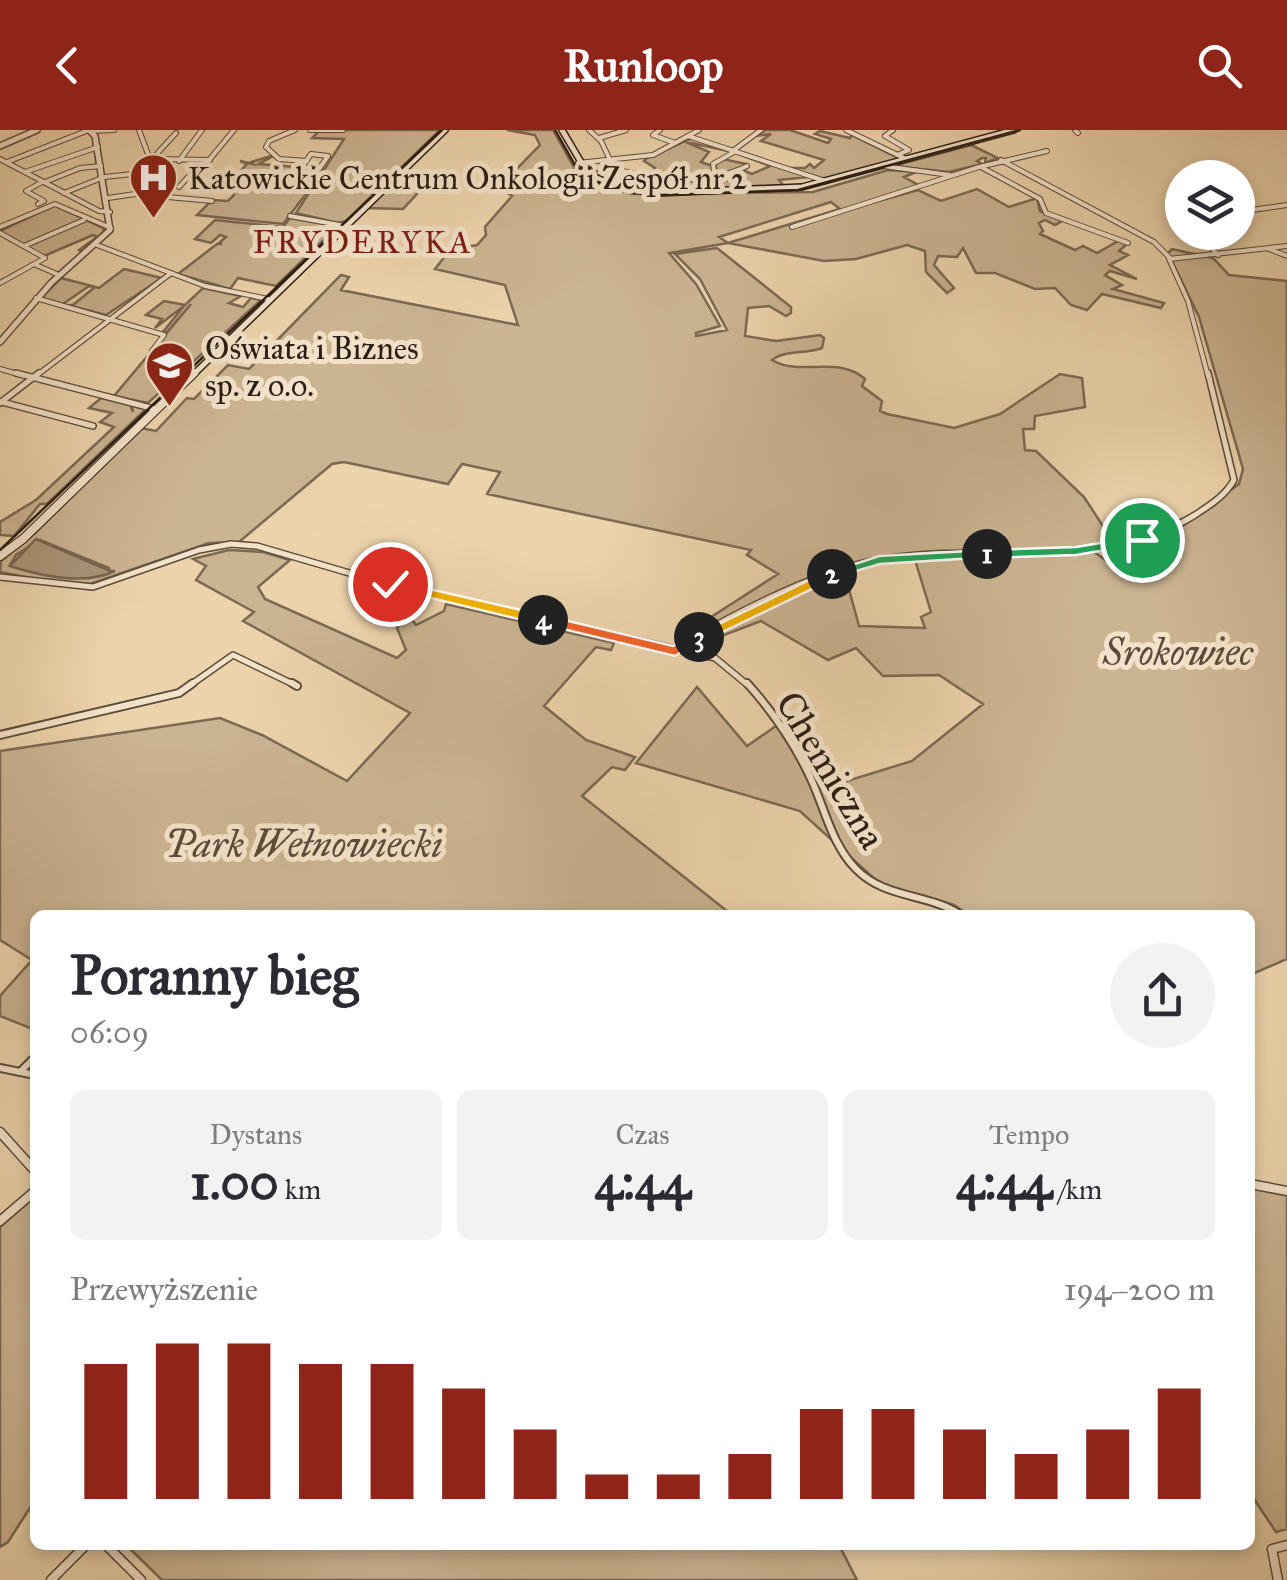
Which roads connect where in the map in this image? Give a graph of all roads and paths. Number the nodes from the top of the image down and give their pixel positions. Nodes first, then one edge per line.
1 (36, 130) edge
2 (90, 130) edge
3 (114, 130) edge
4 (139, 130) edge
5 (202, 130) edge
6 (234, 130) edge
7 (295, 130) edge
8 (310, 130) edge
9 (318, 130) edge
10 (343, 130) edge
11 (445, 130) edge
12 (562, 130) edge
13 (589, 130) edge
14 (626, 130) edge
15 (660, 130) edge
16 (699, 130) edge
17 (761, 130) edge
18 (846, 130) edge
19 (893, 130) edge
20 (1014, 130) edge
21 (855, 131) edge
22 (176, 133) dead end
23 (688, 136) junction
24 (598, 138) junction
25 (675, 143) junction
26 (0, 146) edge
27 (98, 147) junction
28 (734, 151) junction
29 (1047, 151) dead end
30 (897, 154) junction
31 (152, 159) junction
32 (577, 159) junction
33 (179, 160) junction
34 (210, 160) junction
35 (608, 160) junction
36 (906, 160) junction
37 (1001, 160) junction
38 (3, 161) edge
39 (307, 161) junction
40 (102, 166) junction
41 (747, 166) dead end
42 (883, 166) junction
43 (980, 166) junction
44 (25, 172) junction
45 (134, 174) junction
46 (951, 176) junction
47 (104, 177) junction
48 (715, 177) junction
49 (826, 181) junction
50 (44, 182) junction
51 (179, 187) dead end
52 (64, 193) junction
53 (135, 194) junction
54 (108, 198) junction
55 (212, 200) dead end
56 (38, 204) dead end
57 (1287, 205) edge
58 (1255, 210) edge
59 (110, 212) junction
60 (290, 216) dead end
61 (85, 219) junction
62 (345, 226) junction
63 (792, 227) dead end
64 (111, 228) junction
65 (0, 230) edge
66 (1128, 243) dead end
67 (97, 245) junction
68 (24, 246) junction
69 (1287, 246) edge
70 (1268, 248) junction
71 (1213, 250) edge
72 (1218, 255) junction
73 (1287, 256) edge
74 (1170, 258) junction
75 (35, 264) junction
76 (171, 273) junction
77 (59, 275) junction
78 (0, 282) edge
79 (36, 298) junction
80 (268, 300) junction
81 (109, 319) junction
82 (0, 342) edge
83 (152, 350) dead end
84 (0, 369) edge
85 (33, 378) junction
86 (1, 402) edge
87 (155, 409) junction
88 (93, 426) dead end
89 (0, 556) edge
90 (1, 576) edge
91 (694, 640) junction
92 (675, 651) junction
93 (688, 653) junction
94 (297, 686) dead end
95 (0, 735) edge
96 (954, 910) edge
97 (30, 1061) edge
98 (0, 1068) edge
99 (20, 1072) junction
100 (30, 1074) edge
101 (0, 1132) edge
102 (30, 1165) edge
103 (1255, 1185) edge
104 (1287, 1191) edge
105 (30, 1195) edge
106 (0, 1221) edge
107 (1287, 1546) edge
108 (81, 1550) edge
109 (111, 1550) edge
110 (52, 1580) edge
111 (141, 1580) edge
112 (1278, 1580) edge

1 - 26 street
2 - 3 street
2 - 27 street
2 - 38 street
4 - 31 street
5 - 33 street
6 - 34 street
7 - 39 street
8 - 9 street
9 - 10 street
11 - 62 main road
12 - 32 main road
13 - 24 street
14 - 24 street
15 - 25 street
16 - 23 street
17 - 28 street
18 - 21 street
19 - 30 street
20 - 36 main road
21 - 30 street
22 - 31 street
23 - 25 street
23 - 28 street
24 - 35 street
25 - 35 street
27 - 40 street
27 - 44 street
28 - 48 street
28 - 49 street
29 - 37 street
30 - 36 street
31 - 33 street
31 - 45 street
32 - 35 street
32 - 49 main road
33 - 34 street
34 - 51 street
35 - 48 street
36 - 42 main road
37 - 43 street
37 - 74 street
38 - 44 street
39 - 39 street
40 - 47 street
40 - 50 street
41 - 48 street
42 - 46 street
42 - 49 main road
43 - 46 street
43 - 66 street
44 - 50 street
45 - 47 street
45 - 53 street
46 - 63 street
47 - 52 street
47 - 54 street
50 - 52 street
50 - 56 street
52 - 59 street
53 - 54 street
53 - 55 street
54 - 59 street
57 - 58 street
59 - 64 street
60 - 62 street
61 - 64 street
61 - 65 street
61 - 68 street
62 - 80 main road
64 - 67 street
65 - 68 street
67 - 76 street
67 - 77 street
68 - 75 street
69 - 70 street
70 - 72 street
70 - 73 street
71 - 72 street
72 - 74 street
74 - 91 street
75 - 77 street
75 - 78 street
76 - 80 street
76 - 81 street
77 - 79 street
79 - 81 street
79 - 82 street
80 - 87 main road
81 - 83 street
81 - 85 street
84 - 85 street
85 - 86 street
85 - 87 street
86 - 88 street
87 - 89 main road
90 - 92 street
91 - 92 street
91 - 93 street
92 - 93 street
93 - 96 street, Chemiczna
94 - 95 street
97 - 99 street
98 - 99 street
99 - 100 street
101 - 102 street
103 - 104 street
105 - 106 street
107 - 112 street
108 - 110 street
109 - 111 street

